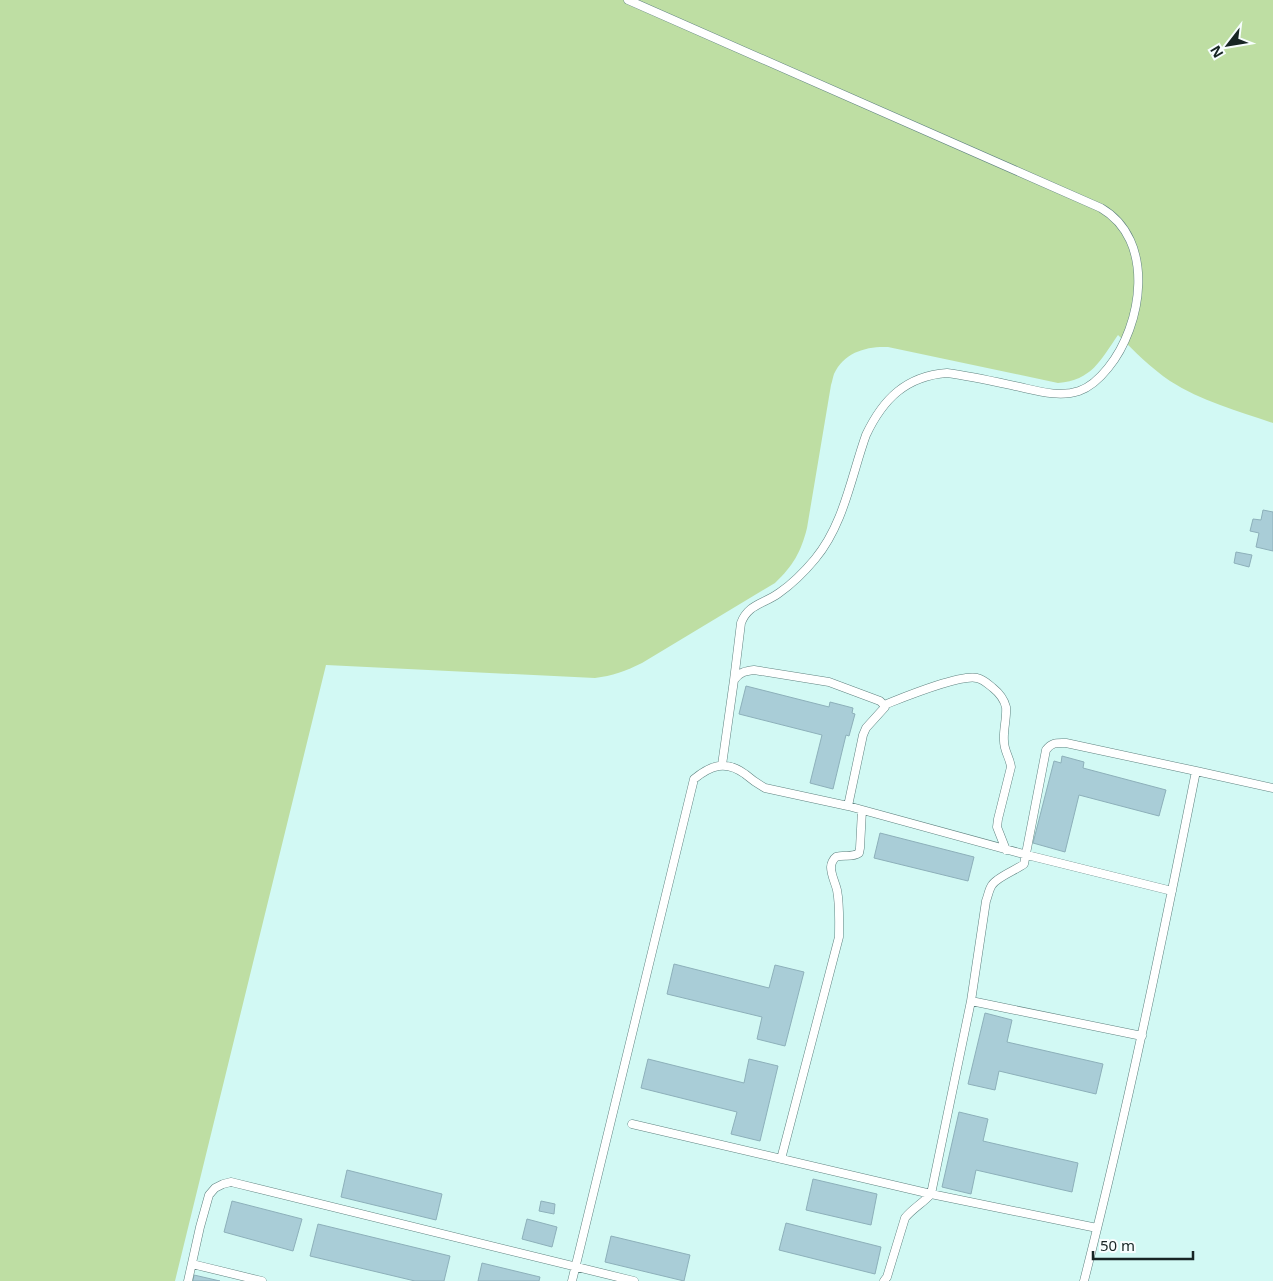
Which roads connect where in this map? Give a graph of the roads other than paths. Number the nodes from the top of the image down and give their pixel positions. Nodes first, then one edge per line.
1 (628, 0) edge
2 (734, 680) junction
3 (884, 705) junction
4 (722, 765) junction
5 (1196, 771) junction
6 (1273, 788) edge
7 (848, 806) junction
8 (862, 810) junction
9 (1006, 850) junction
10 (1026, 855) junction
11 (1172, 891) junction
12 (971, 1001) junction
13 (1142, 1036) junction
14 (632, 1124) dead end
15 (781, 1159) junction
16 (931, 1194) junction
17 (1097, 1228) junction
18 (192, 1264) junction
19 (576, 1268) junction
20 (188, 1281) edge
21 (262, 1281) edge
22 (572, 1281) edge
23 (634, 1281) edge
24 (884, 1281) edge
25 (1084, 1281) edge

1 - 2 lane
2 - 3 lane
2 - 4 lane
3 - 7 lane
3 - 9 lane
4 - 7 lane
4 - 19 lane
5 - 6 lane
5 - 10 lane
5 - 11 lane
7 - 8 lane
8 - 9 lane
8 - 15 lane
9 - 10 lane
10 - 11 lane
10 - 12 lane
11 - 13 lane
12 - 13 lane
12 - 16 lane
13 - 17 lane
14 - 15 lane
15 - 16 lane
16 - 17 lane
16 - 24 lane
17 - 25 lane
18 - 19 lane
18 - 20 lane
18 - 21 lane
19 - 22 lane
19 - 23 lane

